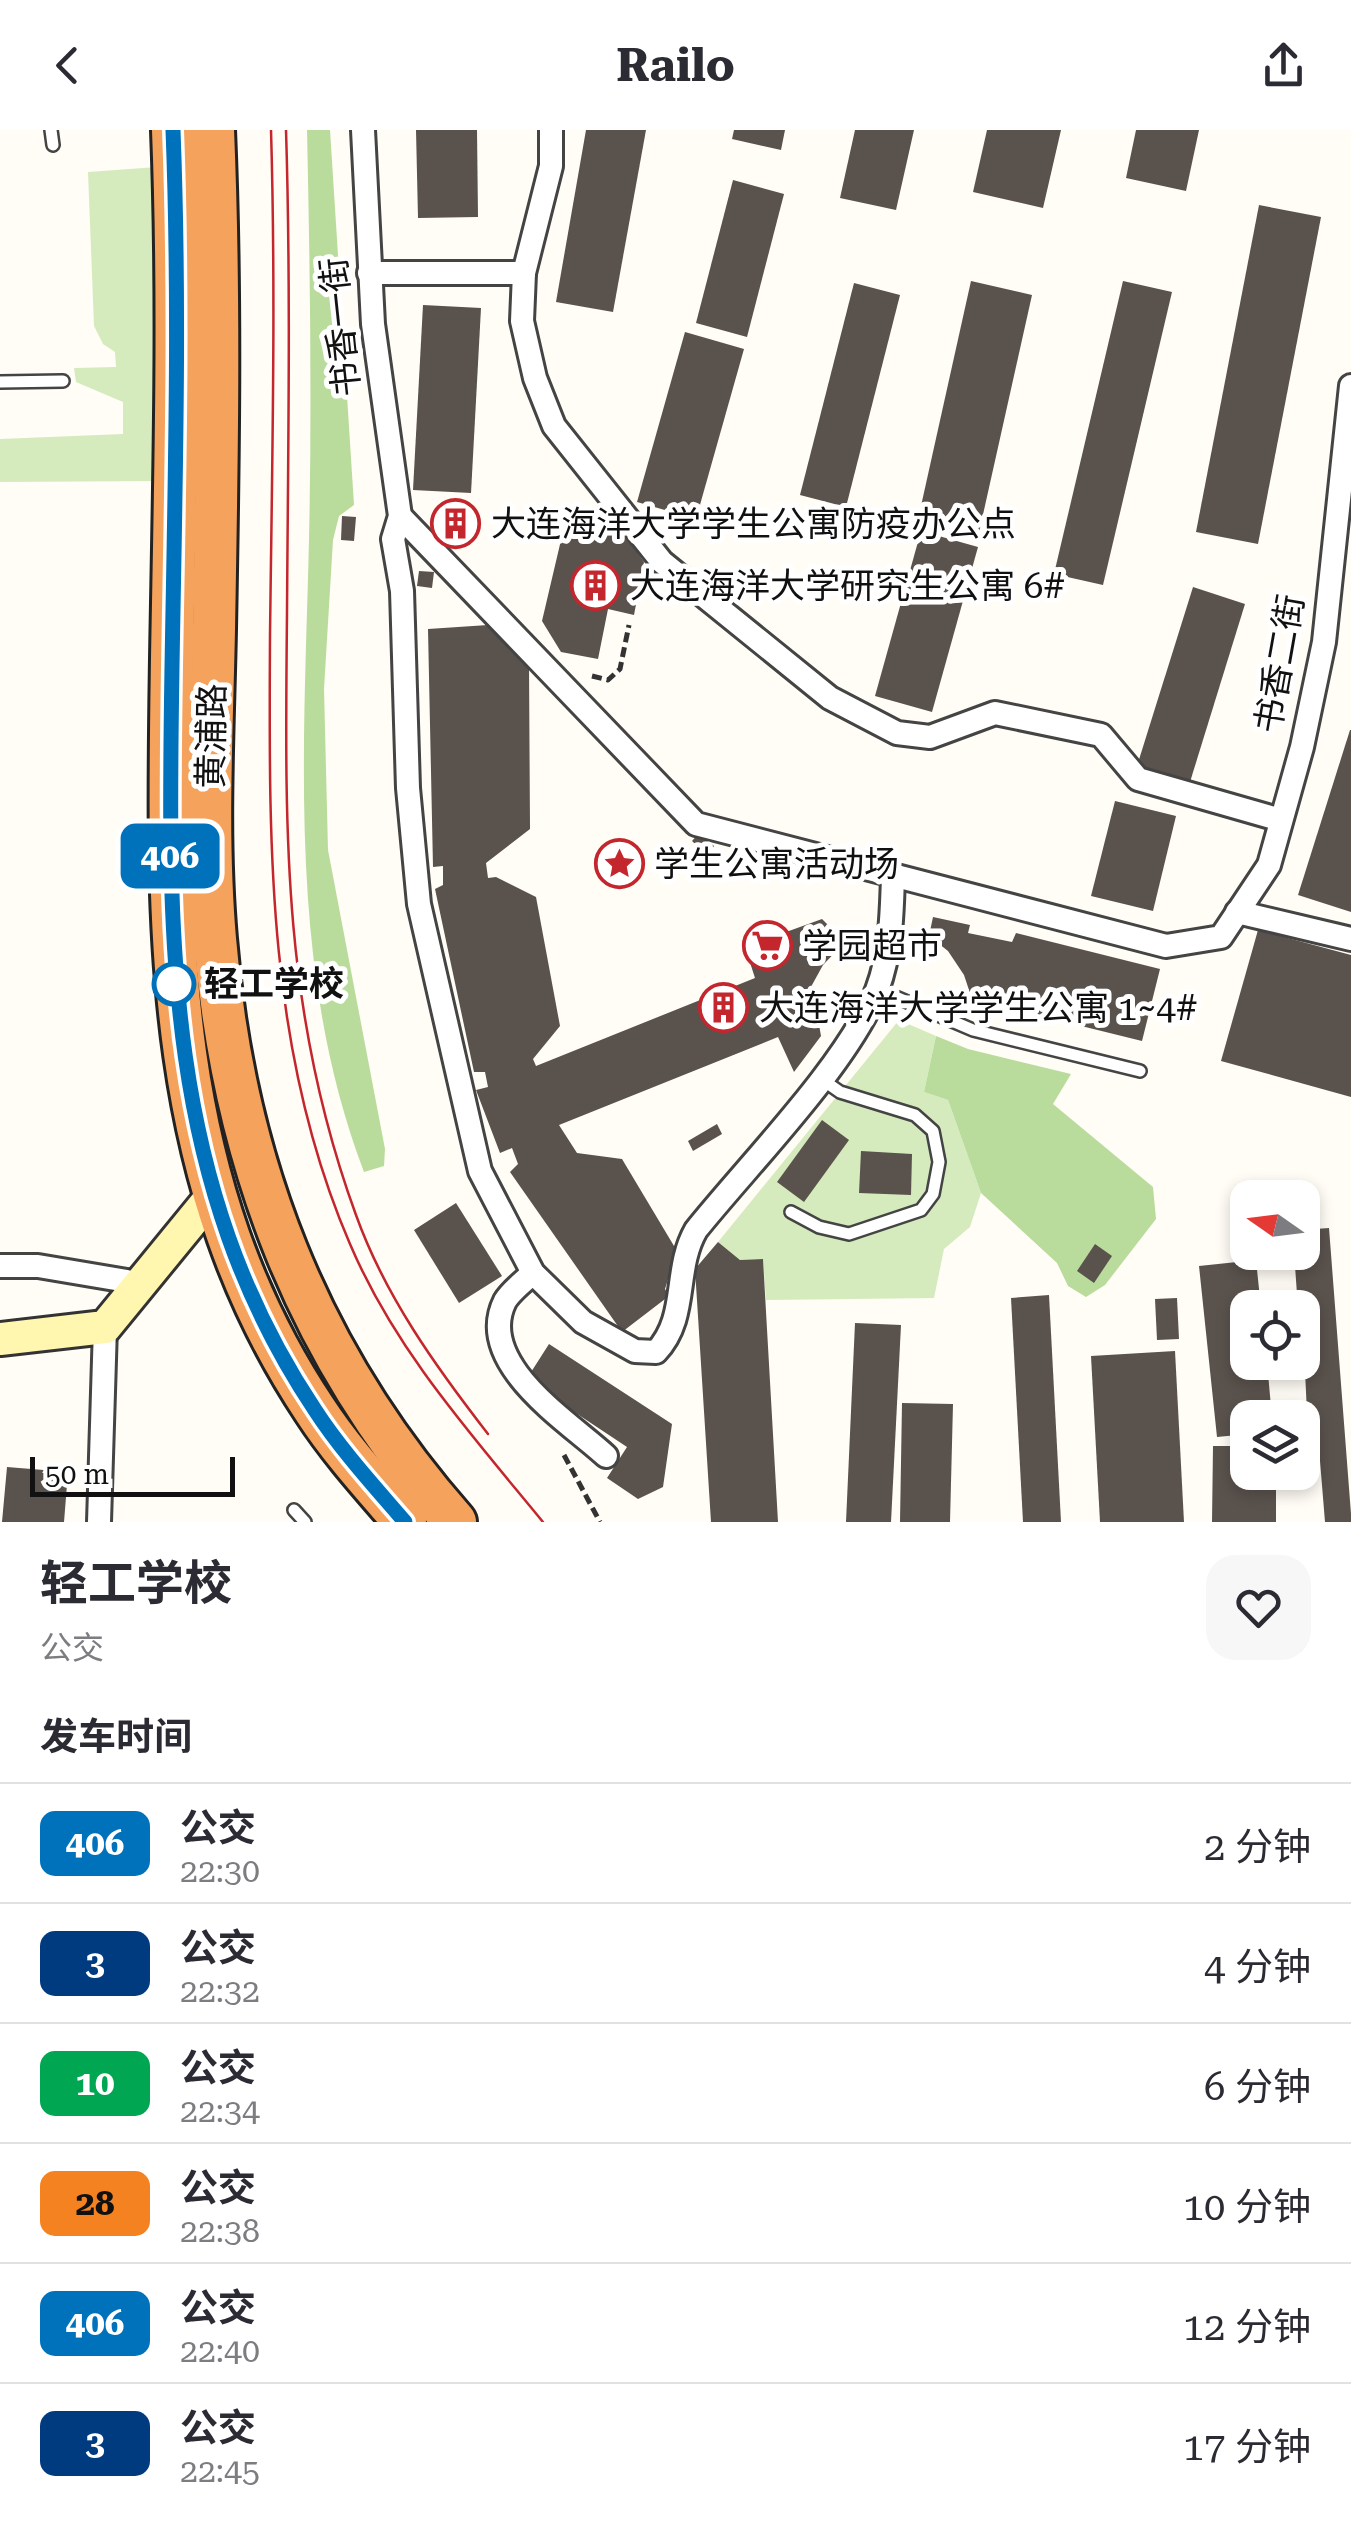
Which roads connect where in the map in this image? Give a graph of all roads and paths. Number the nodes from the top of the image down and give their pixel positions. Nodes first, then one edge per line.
1 (52, 130) edge
2 (173, 130) edge
3 (214, 130) edge
4 (363, 130) edge
5 (551, 130) edge
6 (53, 145) dead end
7 (370, 273) junction
8 (524, 273) junction
9 (63, 381) dead end
10 (0, 382) edge
11 (1351, 386) edge
12 (1344, 507) edge
13 (400, 516) junction
14 (629, 625) dead end
15 (578, 668) dead end
16 (1281, 820) junction
17 (893, 875) junction
18 (1238, 912) junction
19 (1351, 940) edge
20 (878, 989) junction
21 (1140, 1070) dead end
22 (820, 1078) junction
23 (213, 1195) junction
24 (791, 1212) dead end
25 (0, 1266) edge
26 (533, 1273) junction
27 (128, 1281) dead end
28 (105, 1327) junction
29 (0, 1339) edge
30 (606, 1456) dead end
31 (294, 1510) dead end
32 (99, 1522) edge
33 (305, 1522) edge
34 (405, 1522) edge
35 (455, 1522) edge

1 - 6 lane
2 - 23 highway, 黄浦路
3 - 35 highway, 黄浦路
4 - 7 street, 书香一街
5 - 8 street
7 - 8 street
7 - 13 street, 书香一街
8 - 16 street
9 - 10 lane
11 - 12 street, 书香二街
12 - 16 street, 书香二街
13 - 17 street
13 - 26 street, 书香一街
14 - 15 path
16 - 18 street, 书香二街
17 - 18 street, 书香二街
17 - 20 street
18 - 19 street
20 - 21 lane
20 - 22 street
22 - 24 lane
22 - 26 street, 书香一街
23 - 28 street
23 - 34 highway, 黄浦路
25 - 27 street
26 - 30 street
28 - 29 street
28 - 32 street
31 - 33 lane

